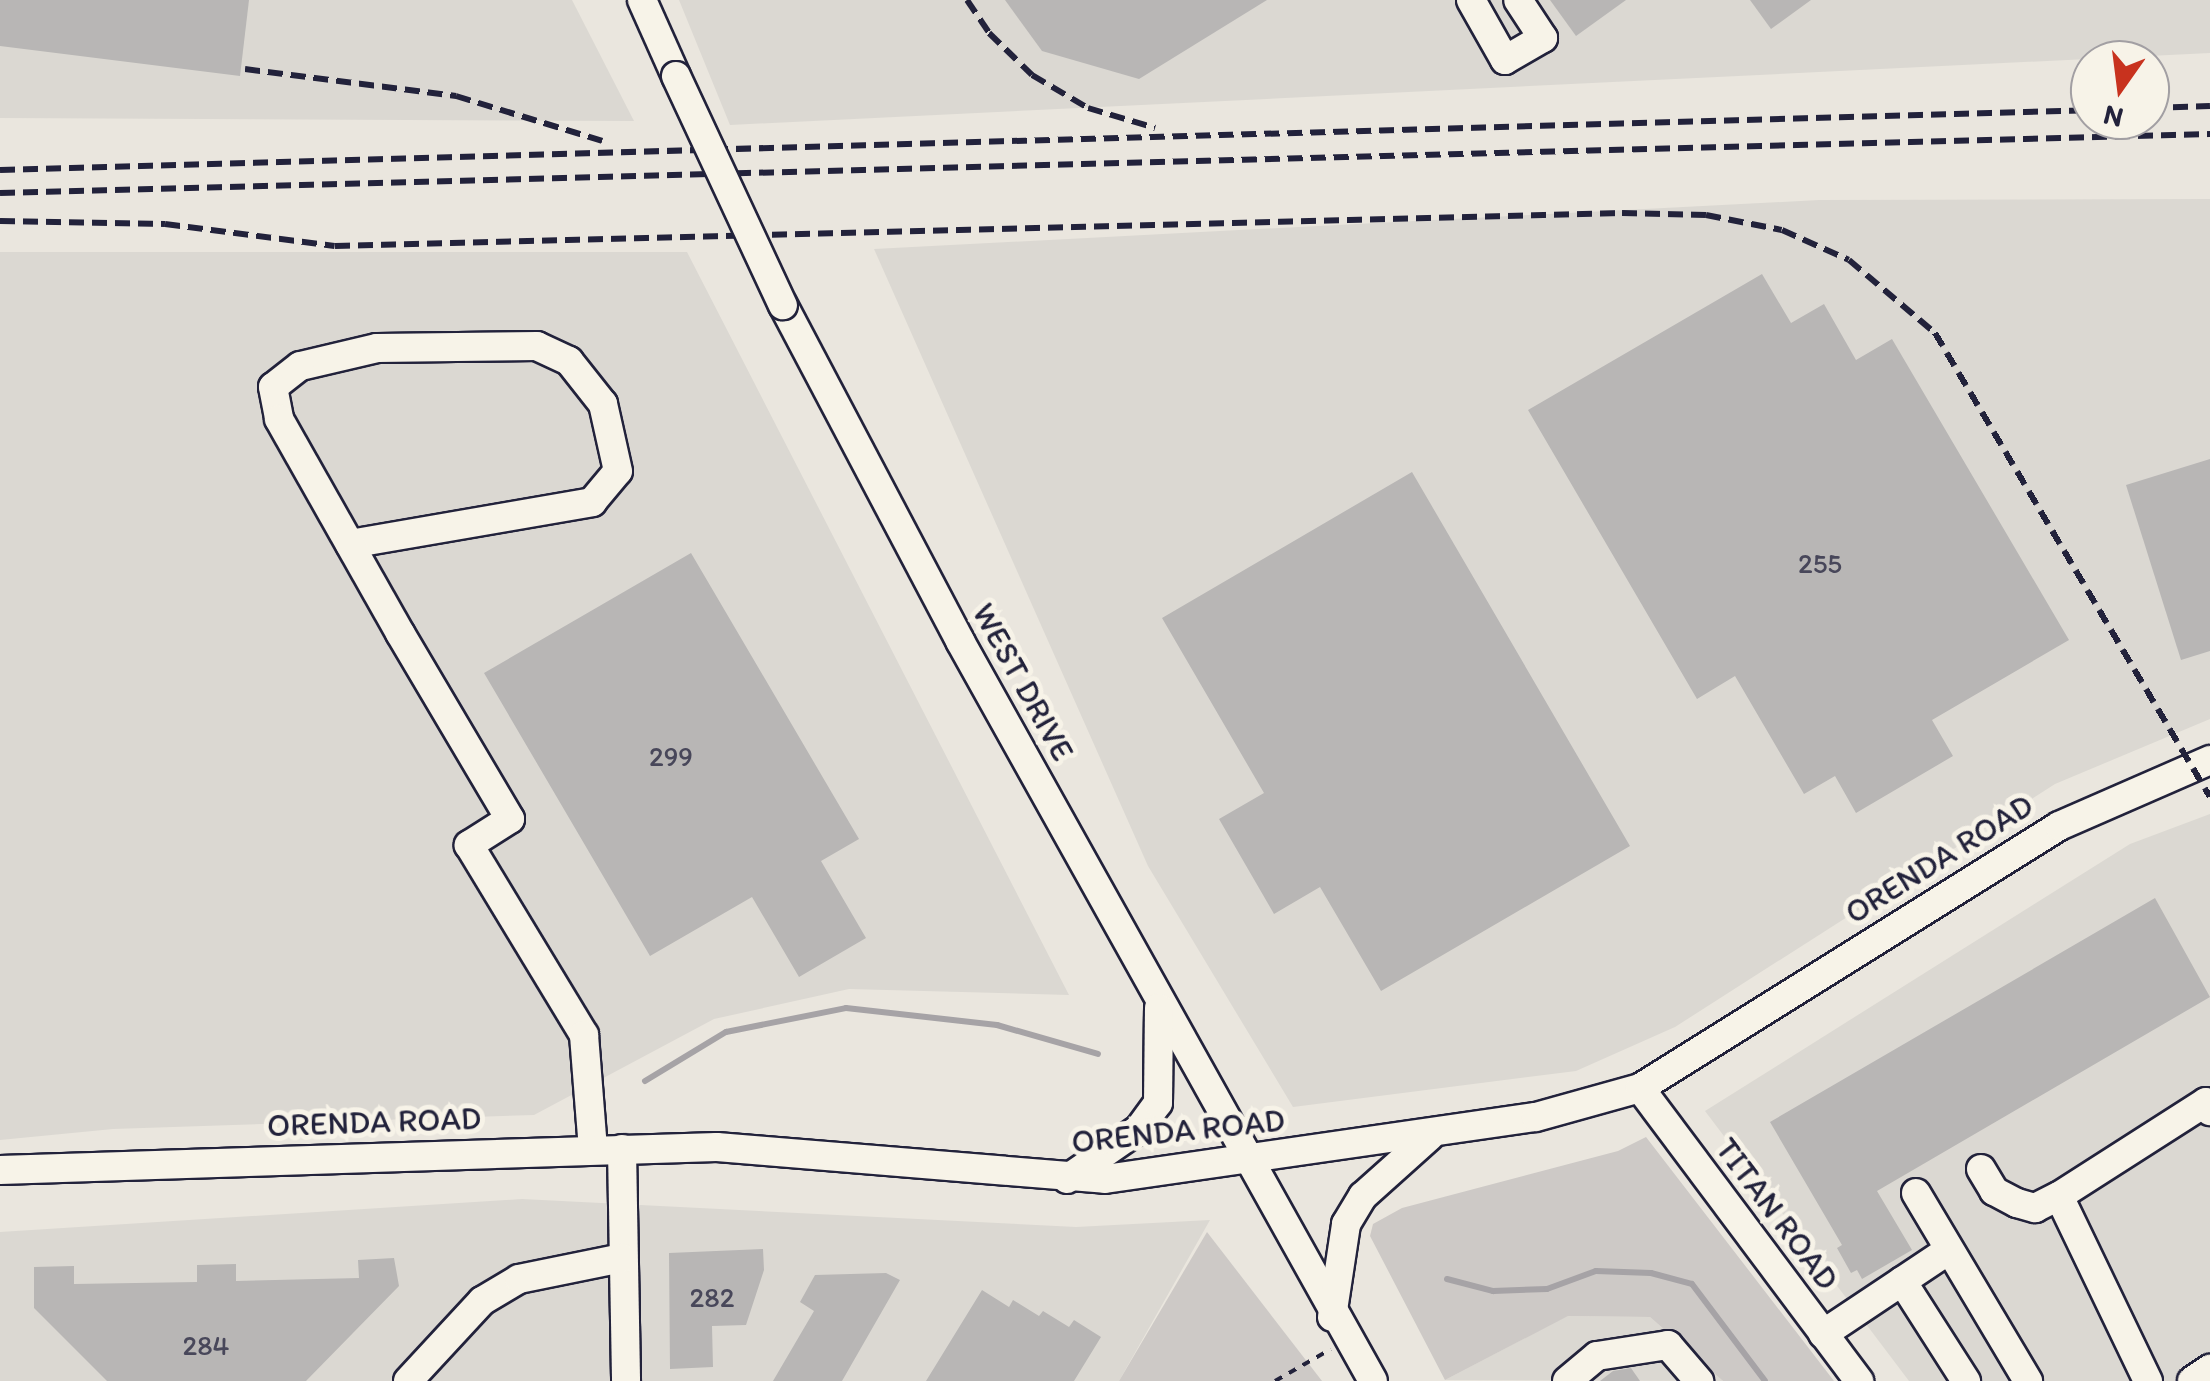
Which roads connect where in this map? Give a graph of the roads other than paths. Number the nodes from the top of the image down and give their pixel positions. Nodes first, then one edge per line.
1 (642, 0) edge
2 (1471, 0) edge
3 (1518, 0) edge
4 (350, 544) junction
5 (2210, 760) edge
6 (1159, 1001) junction
7 (1640, 1088) junction
8 (2210, 1112) edge
9 (1429, 1137) junction
10 (622, 1149) junction
11 (594, 1150) junction
12 (1247, 1161) junction
13 (1981, 1168) dead end
14 (0, 1170) edge
15 (1068, 1179) junction
16 (1916, 1193) dead end
17 (2059, 1196) junction
18 (1949, 1250) junction
19 (622, 1258) junction
20 (1902, 1281) junction
21 (1332, 1317) junction
22 (1823, 1334) junction
23 (2210, 1369) edge
24 (408, 1381) edge
25 (626, 1381) edge
26 (1374, 1381) edge
27 (1567, 1381) edge
28 (1699, 1381) edge
29 (1859, 1381) edge
30 (1966, 1381) edge
31 (2028, 1381) edge
32 (2148, 1381) edge
33 (2192, 1381) edge

1 - 6 street, WEST DRIVE, bridge
2 - 3 street
4 - 4 street
4 - 11 street
5 - 7 street, ORENDA ROAD
6 - 12 street, WEST DRIVE
6 - 15 street
7 - 9 street, ORENDA ROAD
7 - 22 street, TITAN ROAD
8 - 17 street
9 - 12 street, ORENDA ROAD
9 - 21 street
10 - 11 street, ORENDA ROAD
10 - 15 street, ORENDA ROAD
10 - 19 street
11 - 14 street, ORENDA ROAD
12 - 15 street, ORENDA ROAD
12 - 21 street, WEST DRIVE
13 - 17 street
16 - 18 street
17 - 32 street
18 - 20 street
18 - 31 street
19 - 24 street
19 - 25 street
20 - 22 street
20 - 30 street
21 - 26 street, WEST DRIVE
22 - 29 street, TITAN ROAD
23 - 33 street
27 - 28 street

